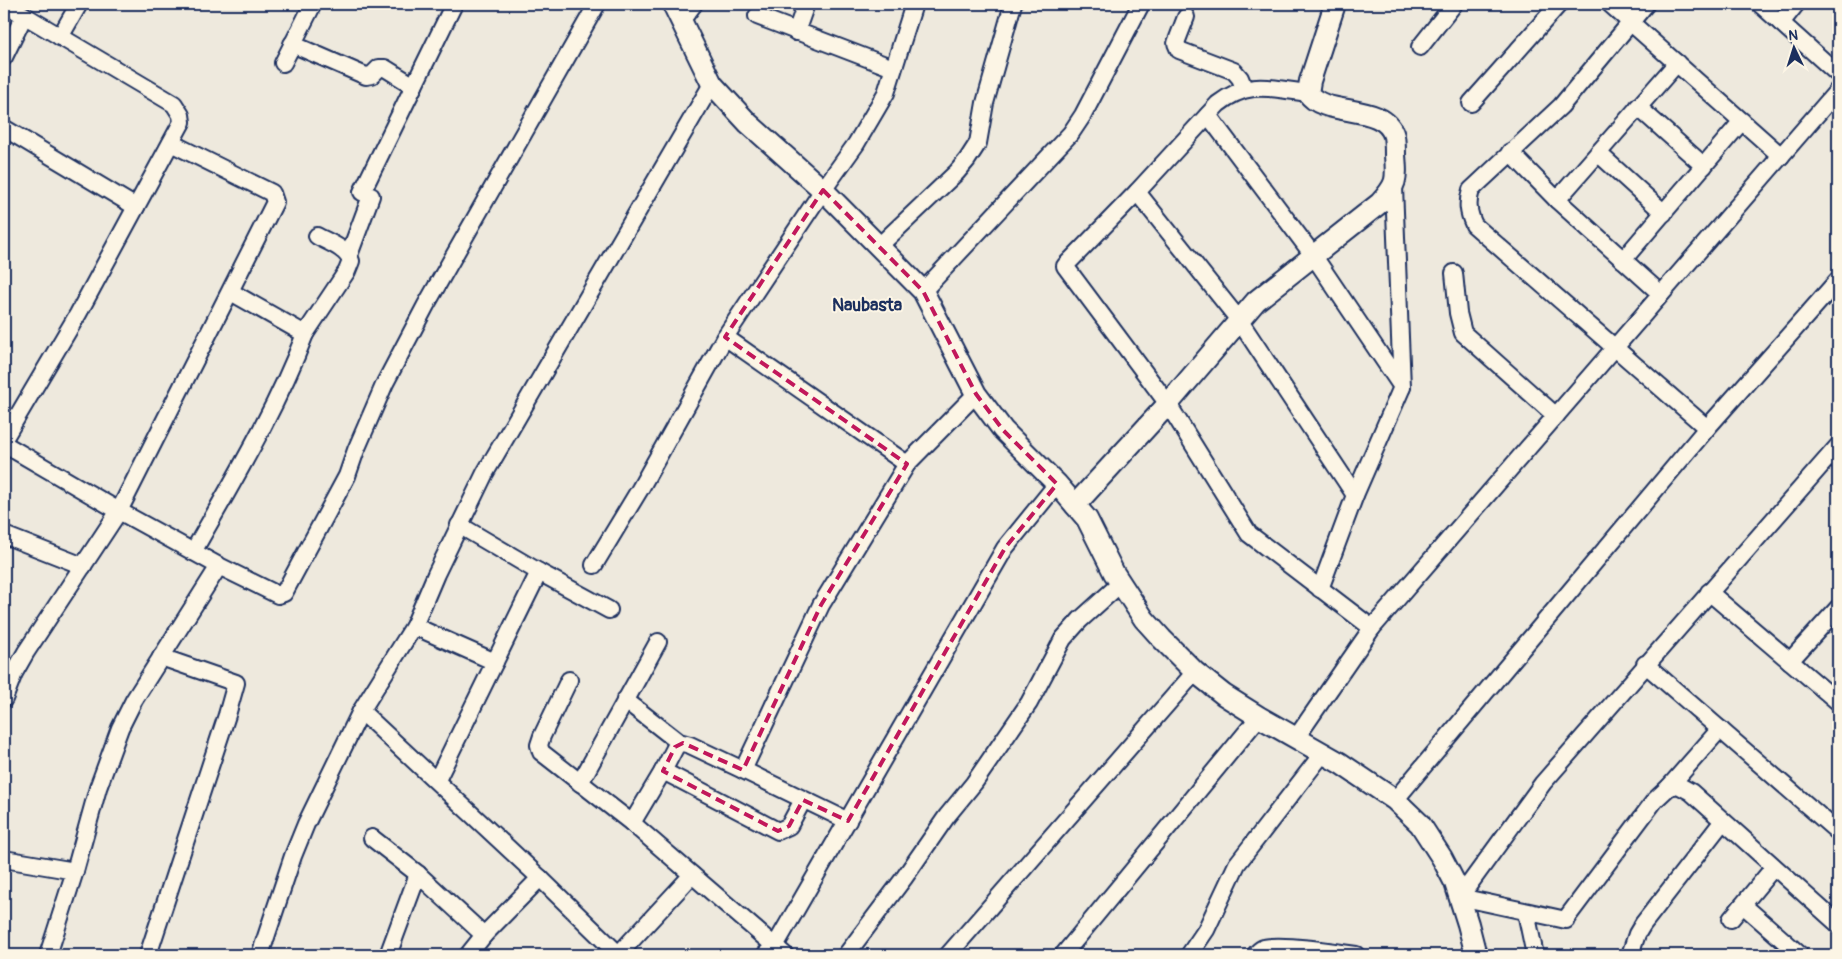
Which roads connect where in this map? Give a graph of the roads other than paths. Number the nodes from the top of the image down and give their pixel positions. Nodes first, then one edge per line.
1 (5, 4) edge
2 (79, 4) edge
3 (313, 4) edge
4 (454, 4) edge
5 (597, 4) edge
6 (694, 4) edge
7 (806, 4) edge
8 (914, 4) edge
9 (1013, 4) edge
10 (1141, 4) edge
11 (1336, 4) edge
12 (1454, 4) edge
13 (1559, 4) edge
14 (1610, 4) edge
15 (1646, 4) edge
16 (1760, 4) edge
17 (1796, 4) edge
18 (677, 12) edge
19 (24, 16) junction
20 (757, 16) dead end
21 (1186, 17) dead end
22 (1630, 21) junction
23 (1781, 23) junction
24 (796, 32) junction
25 (60, 37) junction
26 (292, 44) junction
27 (1420, 47) dead end
28 (4, 57) edge
29 (283, 63) dead end
30 (1677, 63) junction
31 (893, 68) junction
32 (1838, 74) edge
33 (712, 84) junction
34 (414, 86) junction
35 (1244, 88) junction
36 (1838, 90) edge
37 (1308, 93) junction
38 (1471, 103) dead end
39 (1638, 107) junction
40 (1208, 115) junction
41 (1742, 121) junction
42 (4, 128) edge
43 (171, 143) junction
44 (1510, 152) junction
45 (1598, 153) junction
46 (1781, 156) junction
47 (1704, 166) junction
48 (1394, 187) junction
49 (823, 190) junction
50 (1137, 192) junction
51 (1557, 200) junction
52 (136, 207) junction
53 (1664, 213) junction
54 (317, 236) dead end
55 (878, 247) junction
56 (349, 255) junction
57 (1313, 255) junction
58 (1623, 260) junction
59 (1454, 273) dead end
60 (1838, 280) edge
61 (923, 291) junction
62 (230, 292) junction
63 (1662, 294) junction
64 (1239, 320) junction
65 (305, 334) junction
66 (726, 338) junction
67 (1615, 347) junction
68 (1402, 387) junction
69 (976, 394) junction
70 (1168, 404) junction
71 (1556, 416) junction
72 (1707, 428) junction
73 (4, 439) edge
74 (4, 444) edge
75 (1838, 446) edge
76 (907, 464) junction
77 (1057, 484) junction
78 (1355, 495) junction
79 (1075, 505) junction
80 (119, 511) junction
81 (459, 525) junction
82 (4, 535) edge
83 (193, 552) junction
84 (594, 565) dead end
85 (83, 566) junction
86 (219, 566) junction
87 (539, 572) junction
88 (1121, 583) junction
89 (1320, 589) junction
90 (1709, 592) junction
91 (1838, 608) edge
92 (609, 610) dead end
93 (414, 626) junction
94 (1372, 628) junction
95 (658, 642) dead end
96 (161, 657) junction
97 (1790, 661) junction
98 (495, 662) junction
99 (1646, 664) junction
100 (1195, 672) junction
101 (569, 680) dead end
102 (4, 699) edge
103 (625, 700) junction
104 (1838, 700) edge
105 (361, 710) junction
106 (1259, 717) junction
107 (1720, 729) junction
108 (1296, 738) junction
109 (680, 743) junction
110 (1322, 754) junction
111 (743, 770) junction
112 (663, 771) junction
113 (437, 780) junction
114 (580, 783) junction
115 (1669, 787) junction
116 (803, 800) junction
117 (1395, 800) junction
118 (848, 821) junction
119 (1723, 821) junction
120 (632, 823) junction
121 (1838, 832) edge
122 (372, 838) dead end
123 (4, 859) edge
124 (1774, 867) junction
125 (75, 871) junction
126 (418, 874) junction
127 (692, 875) junction
128 (540, 878) junction
129 (1460, 897) junction
130 (1743, 905) junction
131 (1527, 917) dead end
132 (1731, 919) dead end
133 (1838, 924) edge
134 (484, 936) junction
135 (775, 952) edge
136 (956, 952) edge
137 (48, 955) edge
138 (148, 955) edge
139 (260, 955) edge
140 (388, 955) edge
141 (468, 955) edge
142 (618, 955) edge
143 (846, 955) edge
144 (1063, 955) edge
145 (1190, 955) edge
146 (1255, 955) edge
147 (1347, 955) edge
148 (1476, 955) edge
149 (1535, 955) edge
150 (1630, 955) edge
151 (1800, 955) edge

1 - 19 street
2 - 25 street
3 - 26 street
4 - 34 street
5 - 86 street
6 - 18 street
7 - 24 street
8 - 31 street
9 - 55 street
10 - 61 street
11 - 37 street
12 - 27 street
13 - 38 street
14 - 22 street
15 - 22 street
16 - 23 street
17 - 23 street
18 - 33 street
19 - 25 street
19 - 28 street
20 - 24 street
21 - 35 street
22 - 30 street
22 - 44 street
23 - 32 street
24 - 31 street
25 - 43 street
26 - 29 street
26 - 34 street
30 - 39 street
30 - 41 street
31 - 49 street
33 - 49 street
33 - 81 street
34 - 56 street
35 - 37 street
35 - 40 street
36 - 46 street
37 - 48 street
39 - 45 street
39 - 47 street
40 - 50 street
40 - 57 street
41 - 46 street
41 - 47 street
42 - 52 street
43 - 52 street
43 - 62 street
44 - 51 street
44 - 67 street
45 - 51 street
45 - 53 street
46 - 63 street
47 - 53 street
48 - 57 street
48 - 68 street
49 - 55 street
49 - 66 street
50 - 64 street
50 - 70 street
51 - 58 street
52 - 73 street
53 - 58 street
54 - 56 street
55 - 61 street
56 - 65 street
57 - 64 street
57 - 68 street
58 - 63 street
59 - 71 street
60 - 72 street
61 - 69 street
62 - 65 street
62 - 80 street
63 - 67 street
64 - 70 street
64 - 78 street
65 - 83 street
66 - 76 street
66 - 84 street
67 - 71 street
67 - 72 street
68 - 78 street
69 - 76 street
69 - 77 street
70 - 79 street
70 - 89 street
71 - 94 street
72 - 117 street
74 - 80 street
75 - 90 street
76 - 111 street
77 - 79 street
77 - 118 street
78 - 89 street
79 - 88 street
80 - 83 street
80 - 85 street
81 - 87 street
81 - 93 street
82 - 85 street
83 - 86 street
85 - 102 street
86 - 96 street
87 - 92 street
87 - 98 street
88 - 100 street
88 - 143 street
89 - 94 street
90 - 97 street
90 - 99 street
91 - 97 street
93 - 98 street
93 - 105 street
94 - 108 street
95 - 103 street
96 - 125 street
96 - 138 street
97 - 104 street
98 - 113 street
99 - 107 street
99 - 129 street
100 - 106 street
100 - 136 street
101 - 114 street
103 - 109 street
103 - 114 street
105 - 113 street
105 - 139 street
106 - 108 street
106 - 144 street
107 - 115 street
107 - 121 street
108 - 110 street
109 - 111 street
109 - 112 street
110 - 117 street
110 - 145 street
111 - 116 street
112 - 116 street
112 - 120 street
113 - 128 street
114 - 120 street
115 - 119 street
115 - 129 street
116 - 118 street
117 - 129 street
118 - 135 street
119 - 124 street
119 - 150 street
120 - 127 street
122 - 126 street
123 - 125 street
124 - 130 street
124 - 133 street
125 - 137 street
126 - 134 street
126 - 140 street
127 - 135 street
127 - 142 street
128 - 134 street
128 - 142 street
129 - 148 street
130 - 132 street
130 - 151 street
131 - 149 street
134 - 141 street
146 - 147 street

